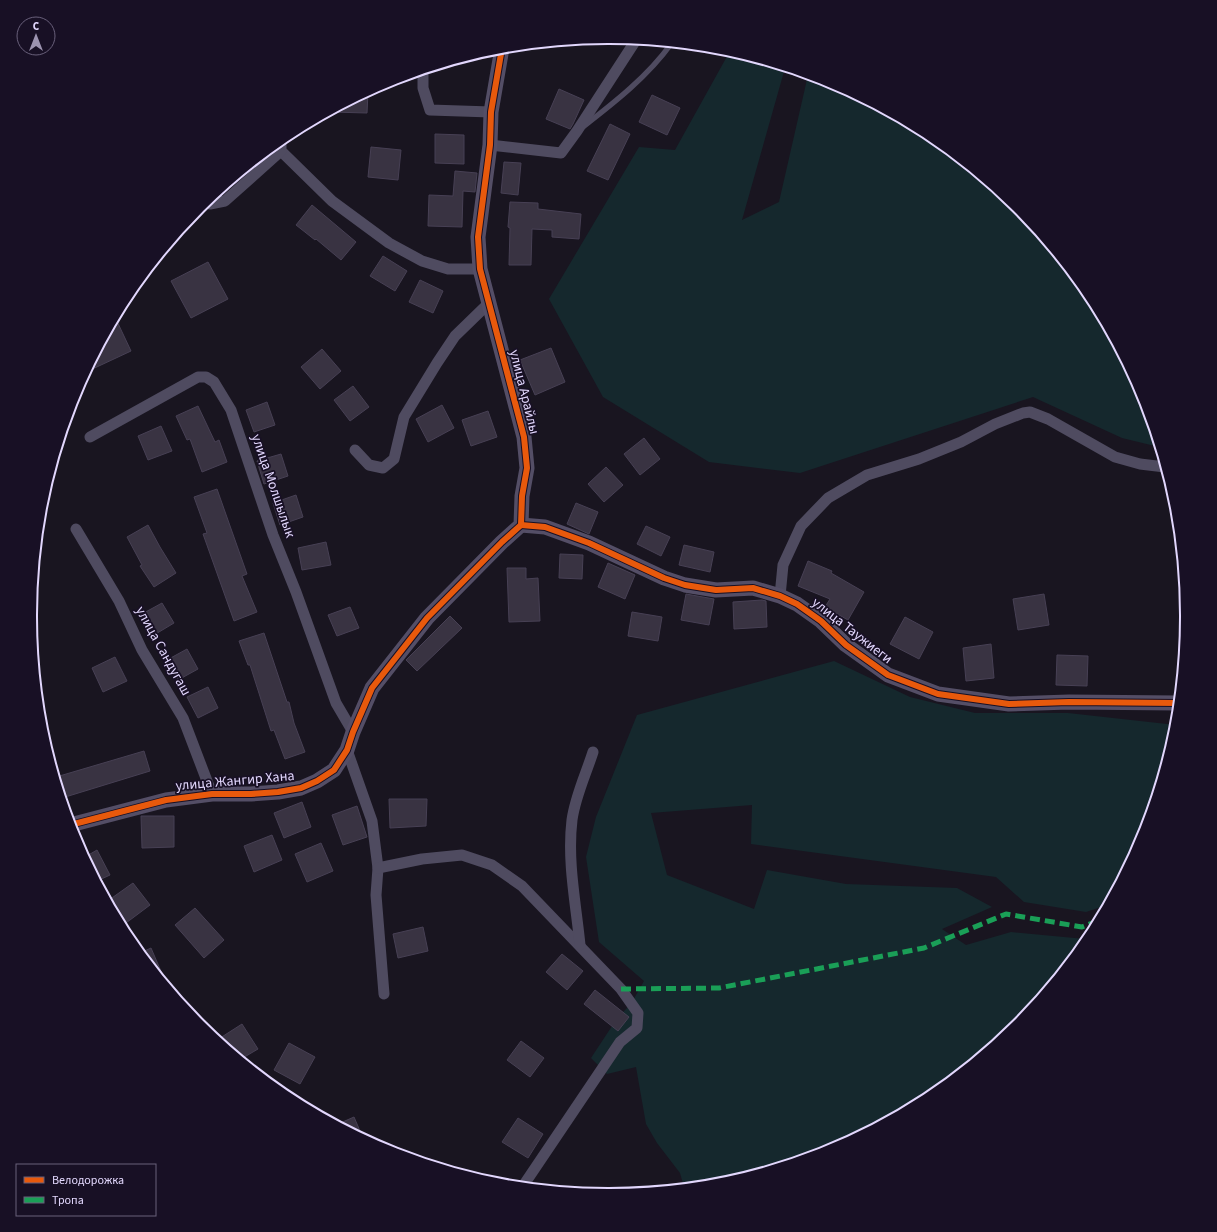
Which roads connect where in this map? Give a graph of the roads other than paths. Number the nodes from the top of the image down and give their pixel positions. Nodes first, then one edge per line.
1 (633, 45) edge
2 (668, 48) edge
3 (501, 54) edge
4 (423, 76) edge
5 (491, 112) junction
6 (578, 131) junction
7 (490, 145) junction
8 (283, 147) edge
9 (268, 158) edge
10 (213, 203) edge
11 (480, 269) junction
12 (489, 303) junction
13 (90, 437) dead end
14 (355, 450) dead end
15 (1161, 466) edge
16 (521, 525) junction
17 (76, 529) dead end
18 (780, 596) junction
19 (1173, 703) edge
20 (352, 732) junction
21 (347, 750) junction
22 (593, 752) dead end
23 (212, 794) junction
24 (76, 823) edge
25 (378, 868) junction
26 (580, 945) junction
27 (384, 994) dead end
28 (526, 1182) edge

1 - 6 street
2 - 6 lane
3 - 5 street, улица Арайлы
4 - 5 street
5 - 7 street, улица Арайлы
6 - 7 street
7 - 11 street, улица Арайлы
8 - 11 street
9 - 10 street
11 - 12 street, улица Арайлы
12 - 14 street
12 - 16 street, улица Арайлы
13 - 20 street, улица Молшылык
15 - 18 street
16 - 18 street, улица Таужиеги
16 - 20 street
17 - 23 street, улица Сандугаш
18 - 19 street, улица Таужиеги
20 - 21 street, улица Жангир Хана
21 - 23 street, улица Жангир Хана
21 - 25 street
22 - 26 street
23 - 24 street, улица Жангир Хана
25 - 26 street
25 - 27 street
26 - 28 street

